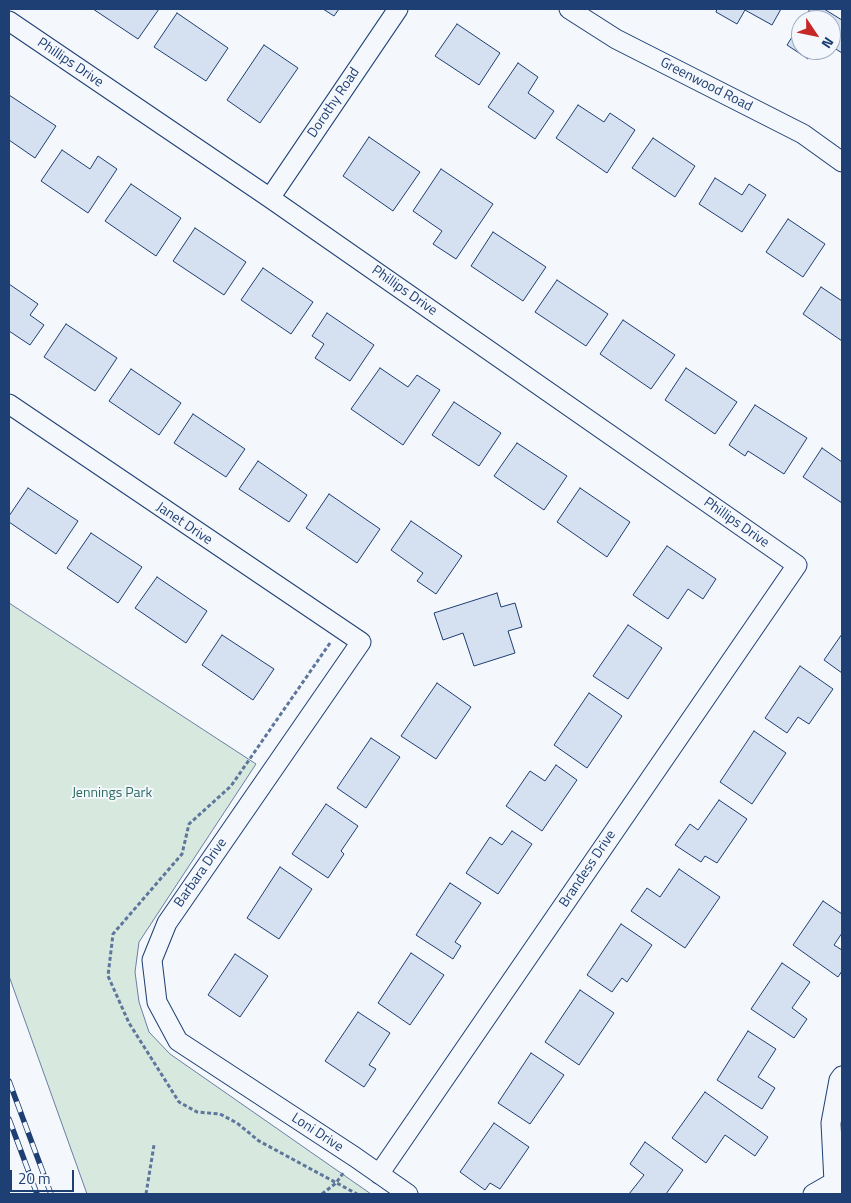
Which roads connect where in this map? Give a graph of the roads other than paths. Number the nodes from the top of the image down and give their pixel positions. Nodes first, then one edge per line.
1 (398, 9) edge
2 (569, 9) edge
3 (9, 21) edge
4 (842, 162) edge
5 (270, 198) junction
6 (9, 404) edge
7 (797, 565) joint
8 (361, 642) joint
9 (842, 1076) edge
10 (255, 1092) joint
11 (379, 1174) junction
12 (836, 1188) edge
13 (408, 1194) edge
14 (813, 1194) edge

1 - 5 street, Dorothy Road
2 - 4 street, Greenwood Road
3 - 5 street, Phillips Drive
5 - 7 street, Phillips Drive
6 - 8 street, Janet Drive
7 - 11 street, Brandess Drive
8 - 10 street, Barbara Drive
9 - 12 street
10 - 11 street, Loni Drive
11 - 13 street, Loni Drive
12 - 14 street

